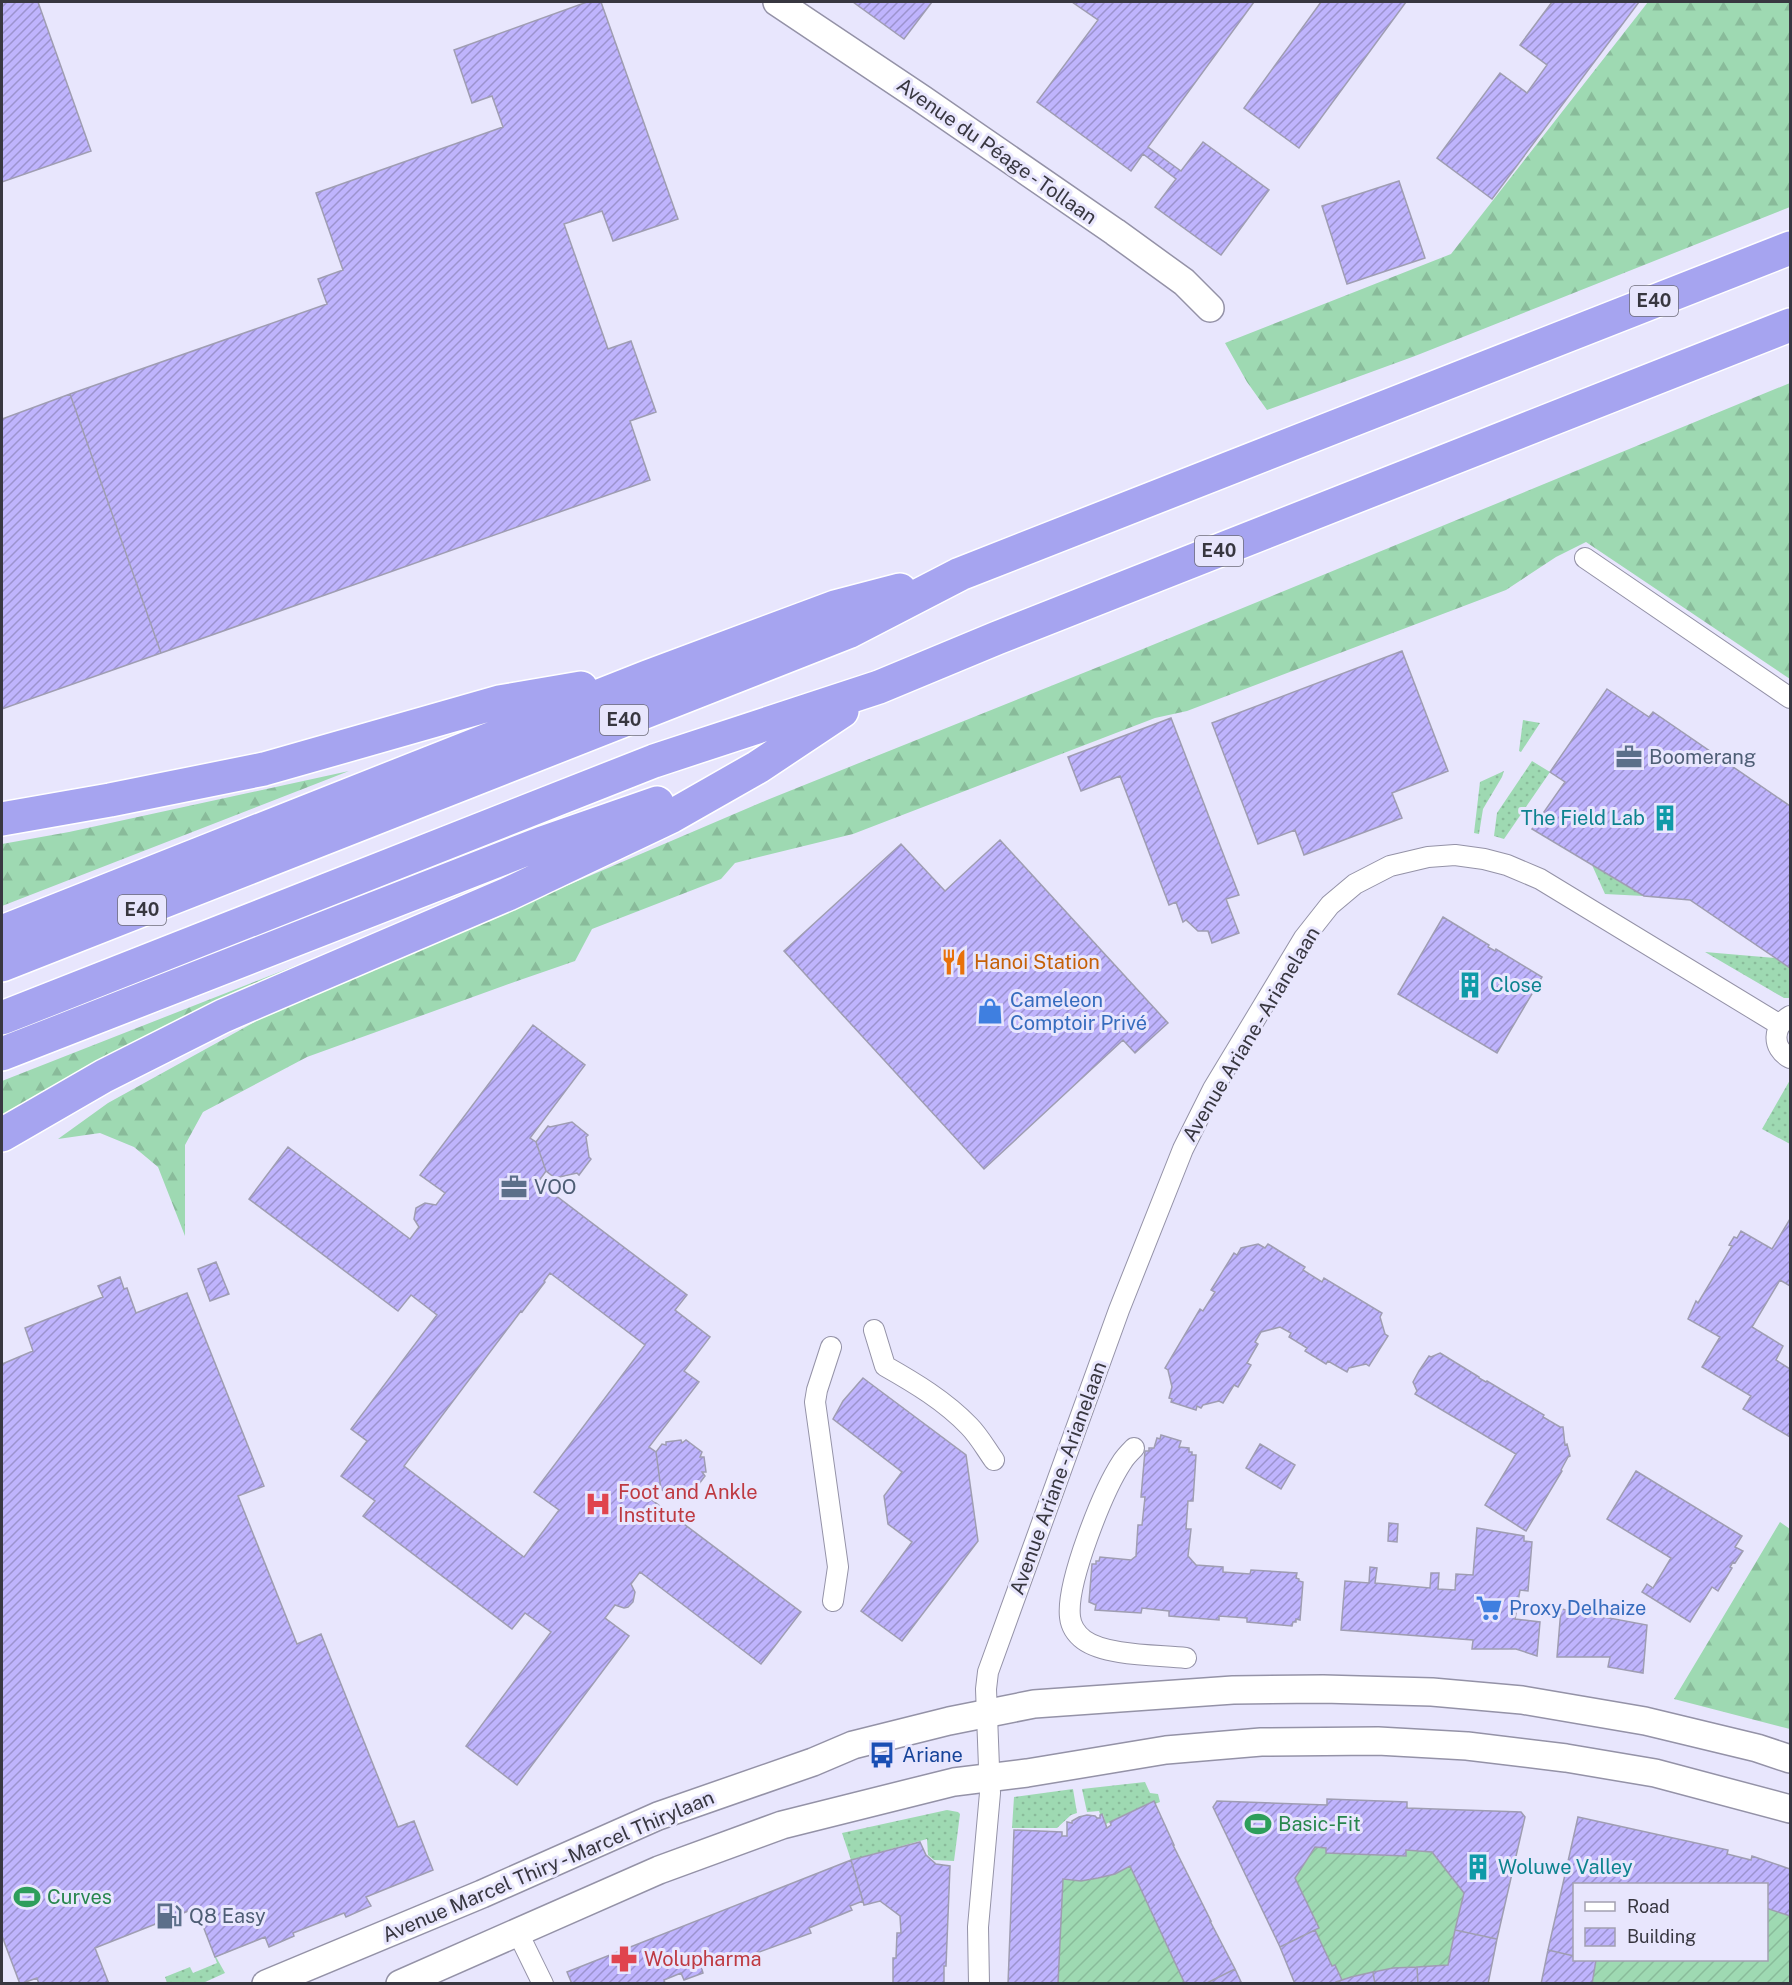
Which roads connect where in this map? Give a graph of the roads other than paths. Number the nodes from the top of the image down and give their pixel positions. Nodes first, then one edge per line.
1 (777, 2) edge
2 (1791, 248) edge
3 (1210, 308) dead end
4 (1791, 325) edge
5 (1585, 558) dead end
6 (960, 574) junction
7 (647, 677) junction
8 (879, 687) junction
9 (1791, 698) edge
10 (758, 767) junction
11 (2, 819) edge
12 (2, 932) edge
13 (2, 965) edge
14 (2, 1018) edge
15 (1785, 1020) edge
16 (2, 1054) edge
17 (1791, 1058) edge
18 (2, 1135) edge
19 (874, 1330) dead end
20 (831, 1347) dead end
21 (1134, 1448) dead end
22 (994, 1460) dead end
23 (833, 1601) dead end
24 (1186, 1658) dead end
25 (987, 1713) junction
26 (1791, 1759) edge
27 (990, 1778) junction
28 (1791, 1809) edge
29 (518, 1933) junction
30 (266, 1983) edge
31 (400, 1983) edge
32 (543, 1983) edge
33 (979, 1983) edge

1 - 3 main road, Avenue du Péage - Tollaan
2 - 6 highway, E40
4 - 8 highway, E40
5 - 9 street
6 - 7 highway, E40
6 - 13 highway, E40
7 - 11 highway
7 - 12 highway, E40
8 - 10 highway, E40
8 - 14 highway, E40
10 - 16 highway, E40
10 - 18 highway
15 - 17 street, Avenue Ariane - Arianelaan
15 - 25 street, Avenue Ariane - Arianelaan
19 - 22 street
20 - 23 street
21 - 24 street
25 - 26 main road, Avenue Marcel Thiry - Marcel Thirylaan
25 - 27 street, Avenue Ariane - Arianelaan
25 - 30 main road, Avenue Marcel Thiry - Marcel Thirylaan
27 - 28 main road
27 - 29 main road
27 - 33 street, Avenue Ariane - Arianelaan
29 - 31 main road
29 - 32 street

